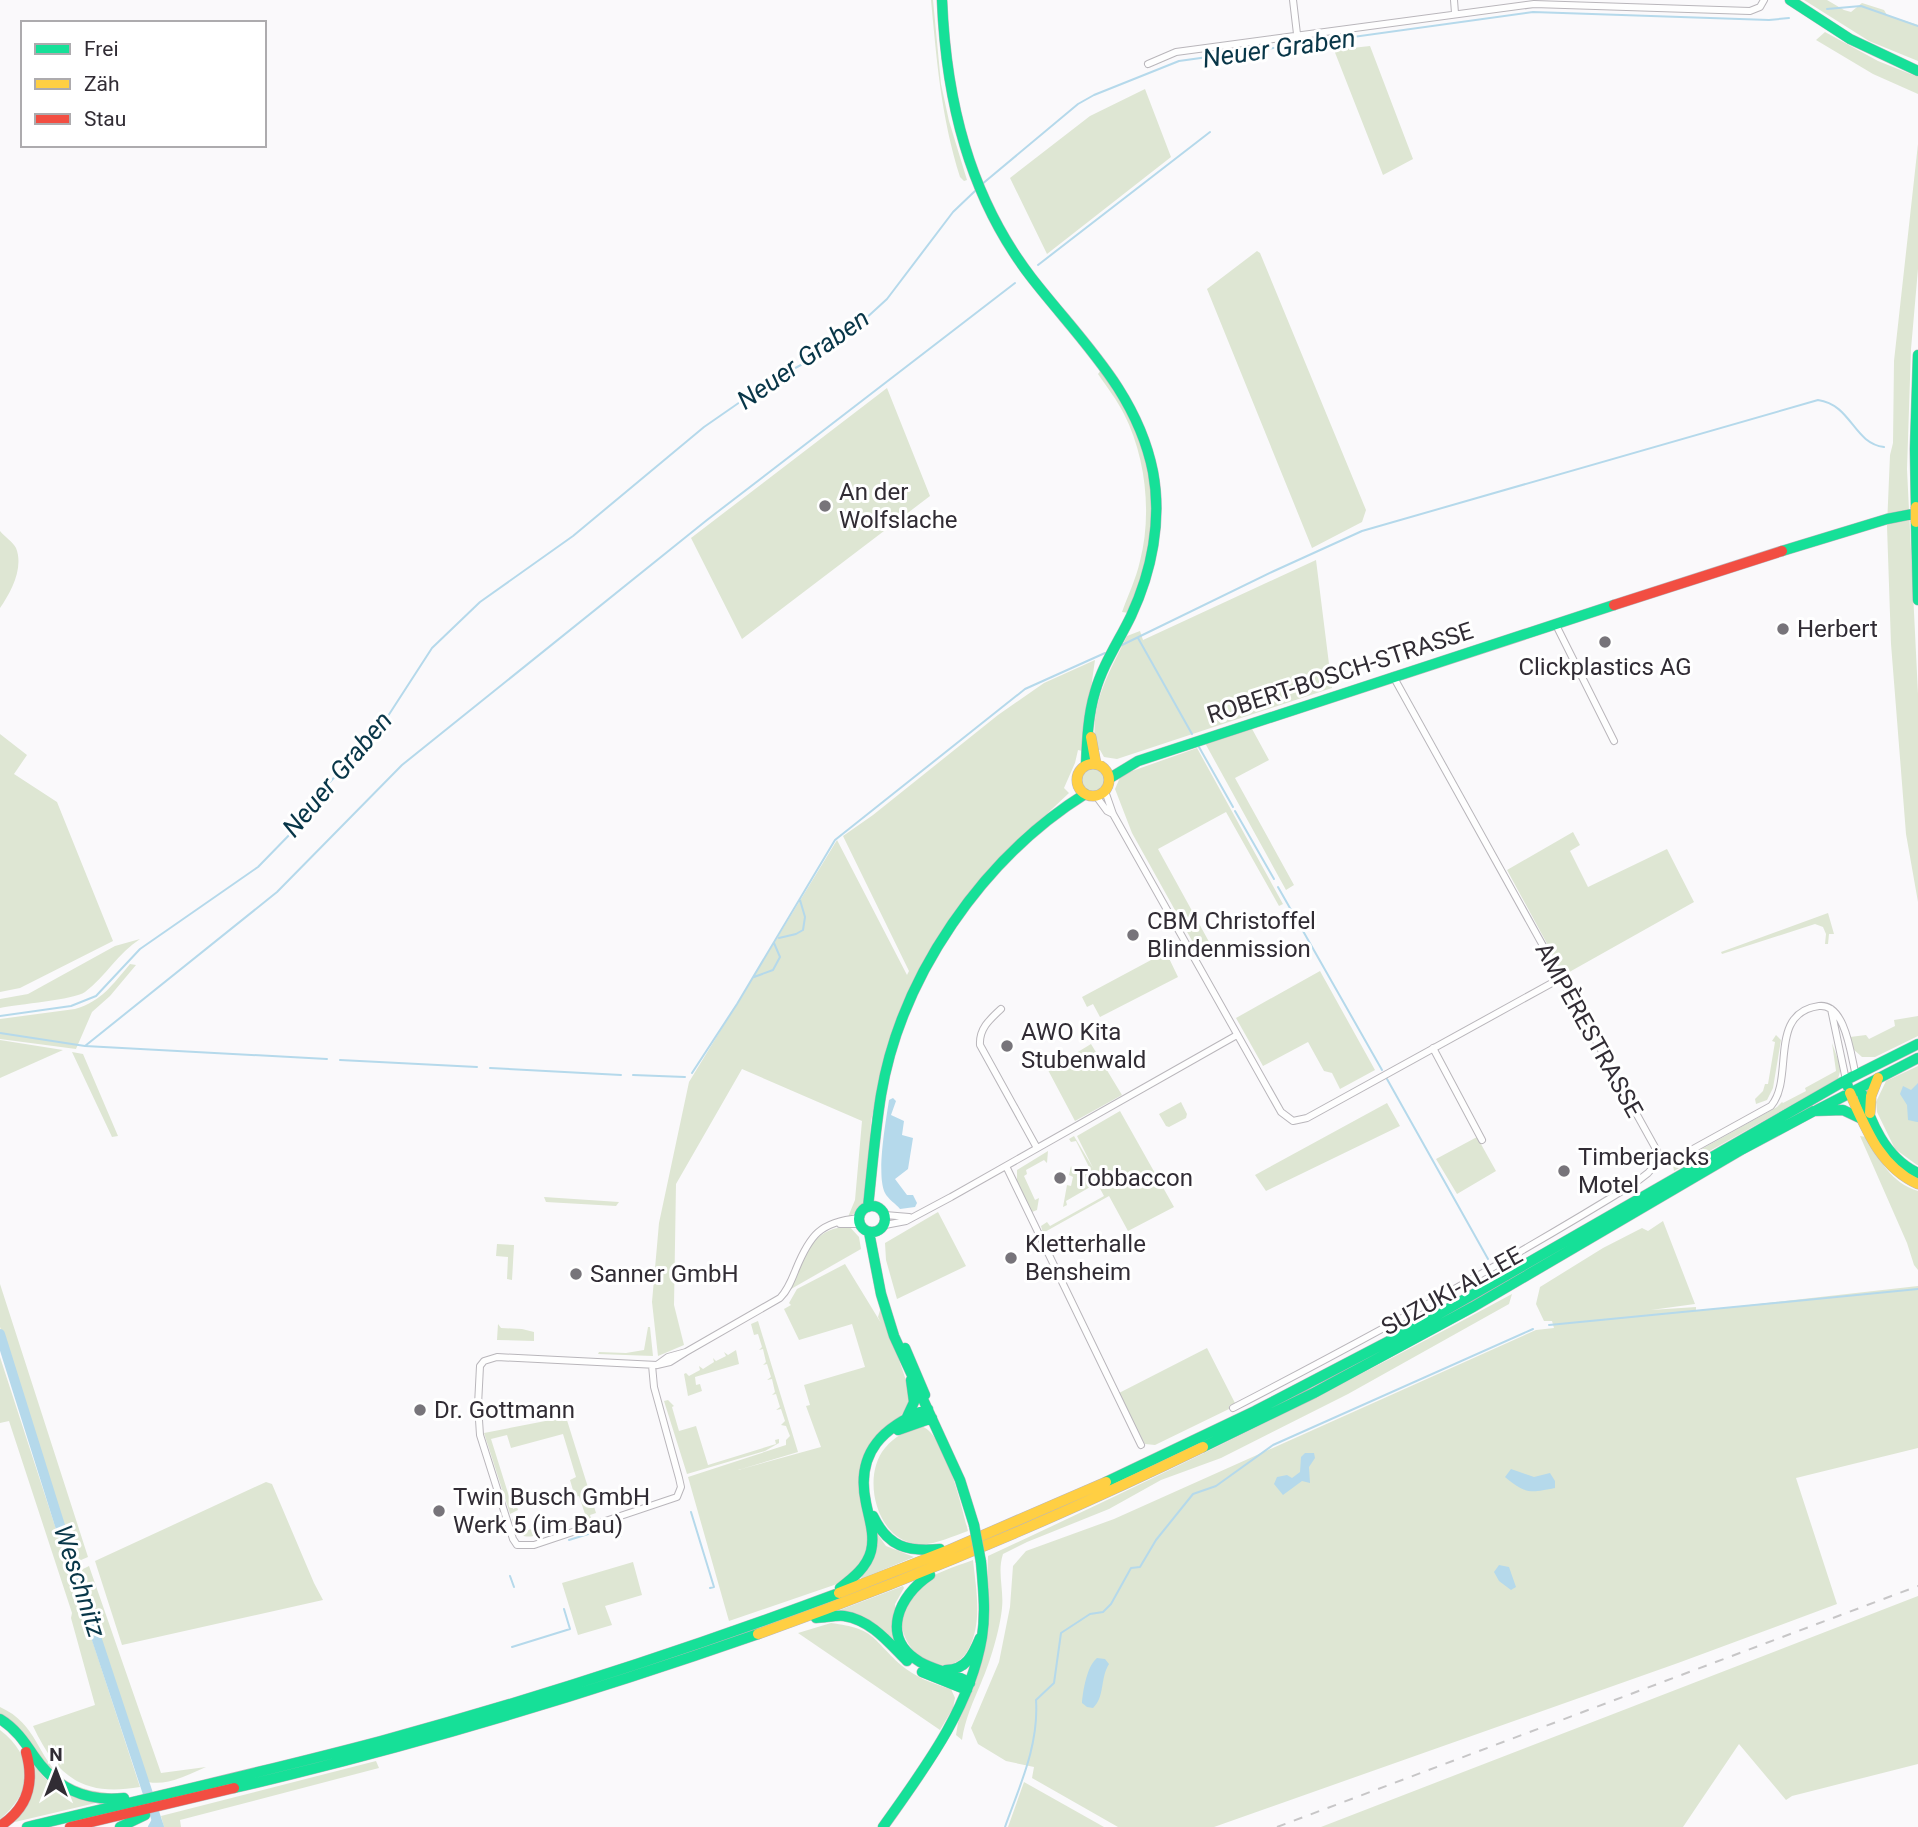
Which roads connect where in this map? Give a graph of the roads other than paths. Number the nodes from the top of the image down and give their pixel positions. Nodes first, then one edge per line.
1 (942, 0) edge
2 (1293, 0) edge
3 (1454, 0) edge
4 (1764, 0) edge
5 (1790, 0) edge
6 (1455, 13) junction
7 (1297, 34) junction
8 (1148, 64) dead end
9 (1918, 71) edge
10 (1918, 355) edge
11 (1917, 514) edge
12 (1918, 600) edge
13 (1556, 625) junction
14 (1393, 676) junction
15 (1614, 741) dead end
16 (1138, 761) junction
17 (1095, 765) junction
18 (1110, 778) junction
19 (1077, 784) junction
20 (1095, 794) junction
21 (1058, 811) junction
22 (1561, 978) junction
23 (1001, 1009) dead end
24 (1831, 1009) junction
25 (1237, 1035) junction
26 (1918, 1044) edge
27 (1433, 1048) junction
28 (1918, 1058) edge
29 (1851, 1078) junction
30 (1878, 1078) junction
31 (1855, 1090) junction
32 (1814, 1111) junction
33 (1867, 1118) junction
34 (1482, 1140) dead end
35 (1037, 1149) junction
36 (1661, 1158) junction
37 (1006, 1166) junction
38 (1918, 1173) edge
39 (1918, 1184) edge
40 (872, 1207) junction
41 (860, 1221) junction
42 (879, 1226) junction
43 (654, 1365) junction
44 (911, 1380) junction
45 (1233, 1408) dead end
46 (930, 1413) junction
47 (907, 1417) junction
48 (1141, 1445) dead end
49 (954, 1553) junction
50 (815, 1603) junction
51 (805, 1617) junction
52 (980, 1638) junction
53 (940, 1670) junction
54 (969, 1686) junction
55 (0, 1719) edge
56 (0, 1724) edge
57 (161, 1802) junction
58 (141, 1804) junction
59 (0, 1826) edge
60 (27, 1827) edge
61 (70, 1827) edge
62 (120, 1827) edge
63 (883, 1827) edge

1 - 17 main road
2 - 7 street
3 - 6 street
4 - 6 street
5 - 9 main road
6 - 7 street
7 - 8 street
10 - 11 main road
11 - 12 main road
11 - 13 main road, ROBERT-BOSCH-STRASSE
13 - 14 main road, ROBERT-BOSCH-STRASSE
13 - 15 street
14 - 16 main road, ROBERT-BOSCH-STRASSE
14 - 22 street, AMPÈRESTRASSE
16 - 17 main road, ROBERT-BOSCH-STRASSE
16 - 18 main road, ROBERT-BOSCH-STRASSE
17 - 18 main road
17 - 19 main road
18 - 20 main road
19 - 20 main road
19 - 21 main road
20 - 21 main road
20 - 25 street
21 - 40 main road
22 - 27 street
22 - 36 street, AMPÈRESTRASSE
23 - 35 street
24 - 29 street
24 - 29 street
24 - 36 street
25 - 27 street
25 - 35 street
26 - 29 main road
27 - 34 street
28 - 30 main road
29 - 31 main road
29 - 49 main road
30 - 31 main road
30 - 33 main road
31 - 32 main road
31 - 33 main road
32 - 33 main road
32 - 49 main road
33 - 38 main road
33 - 39 main road
35 - 37 street
36 - 45 street, SUZUKI-ALLEE
37 - 42 street
37 - 48 street
40 - 41 main road
40 - 42 main road
41 - 42 main road
41 - 43 street
42 - 44 main road
42 - 46 main road
43 - 43 street
44 - 46 main road
44 - 47 main road
46 - 47 main road
46 - 49 main road
46 - 52 main road, bridge
47 - 50 main road
49 - 50 main road
49 - 51 main road
49 - 53 main road
50 - 57 main road
51 - 54 main road
51 - 57 main road
52 - 53 main road
52 - 54 main road
53 - 54 main road
54 - 63 main road
55 - 58 main road
56 - 59 main road
57 - 58 main road
57 - 58 main road
58 - 60 main road
58 - 61 main road
58 - 62 main road

